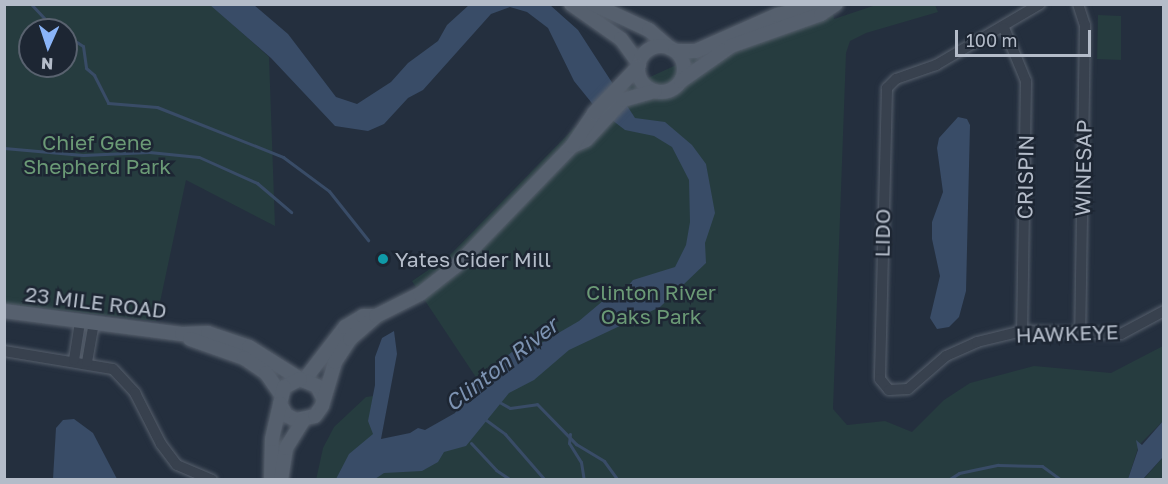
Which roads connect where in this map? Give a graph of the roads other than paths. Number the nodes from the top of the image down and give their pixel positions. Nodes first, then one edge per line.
1 (571, 4) edge
2 (592, 4) edge
3 (1040, 4) edge
4 (1078, 4) edge
5 (835, 5) edge
6 (798, 7) edge
7 (1004, 28) junction
8 (673, 49) junction
9 (638, 66) junction
10 (681, 81) junction
11 (655, 91) junction
12 (598, 118) junction
13 (4, 311) edge
14 (1164, 311) edge
15 (376, 316) junction
16 (87, 322) junction
17 (1022, 331) junction
18 (1080, 333) junction
19 (182, 334) junction
20 (4, 351) edge
21 (74, 360) junction
22 (87, 362) junction
23 (303, 379) junction
24 (880, 379) joint
25 (323, 398) junction
26 (280, 399) junction
27 (303, 421) junction
28 (212, 480) edge
29 (271, 480) edge
30 (281, 480) edge

1 - 9 main road
2 - 8 main road
3 - 7 street
4 - 18 street, WINESAP
5 - 6 main road
5 - 10 main road
6 - 8 main road
7 - 17 street, CRISPIN
7 - 24 street, LIDO
8 - 9 main road
8 - 10 main road
9 - 11 main road
9 - 12 main road
10 - 11 main road
11 - 12 main road
12 - 15 main road
13 - 16 main road, 23 MILE ROAD
14 - 18 street, HAWKEYE
15 - 23 main road
15 - 25 main road
16 - 19 main road, 23 MILE ROAD
16 - 21 street
16 - 22 street
17 - 18 street, HAWKEYE
17 - 24 street, HAWKEYE
19 - 23 main road, 23 MILE ROAD
19 - 26 main road, 23 MILE ROAD
20 - 21 street
21 - 22 street
22 - 28 street
23 - 25 main road
23 - 26 main road
25 - 27 main road
26 - 27 main road
26 - 29 main road
27 - 30 main road

